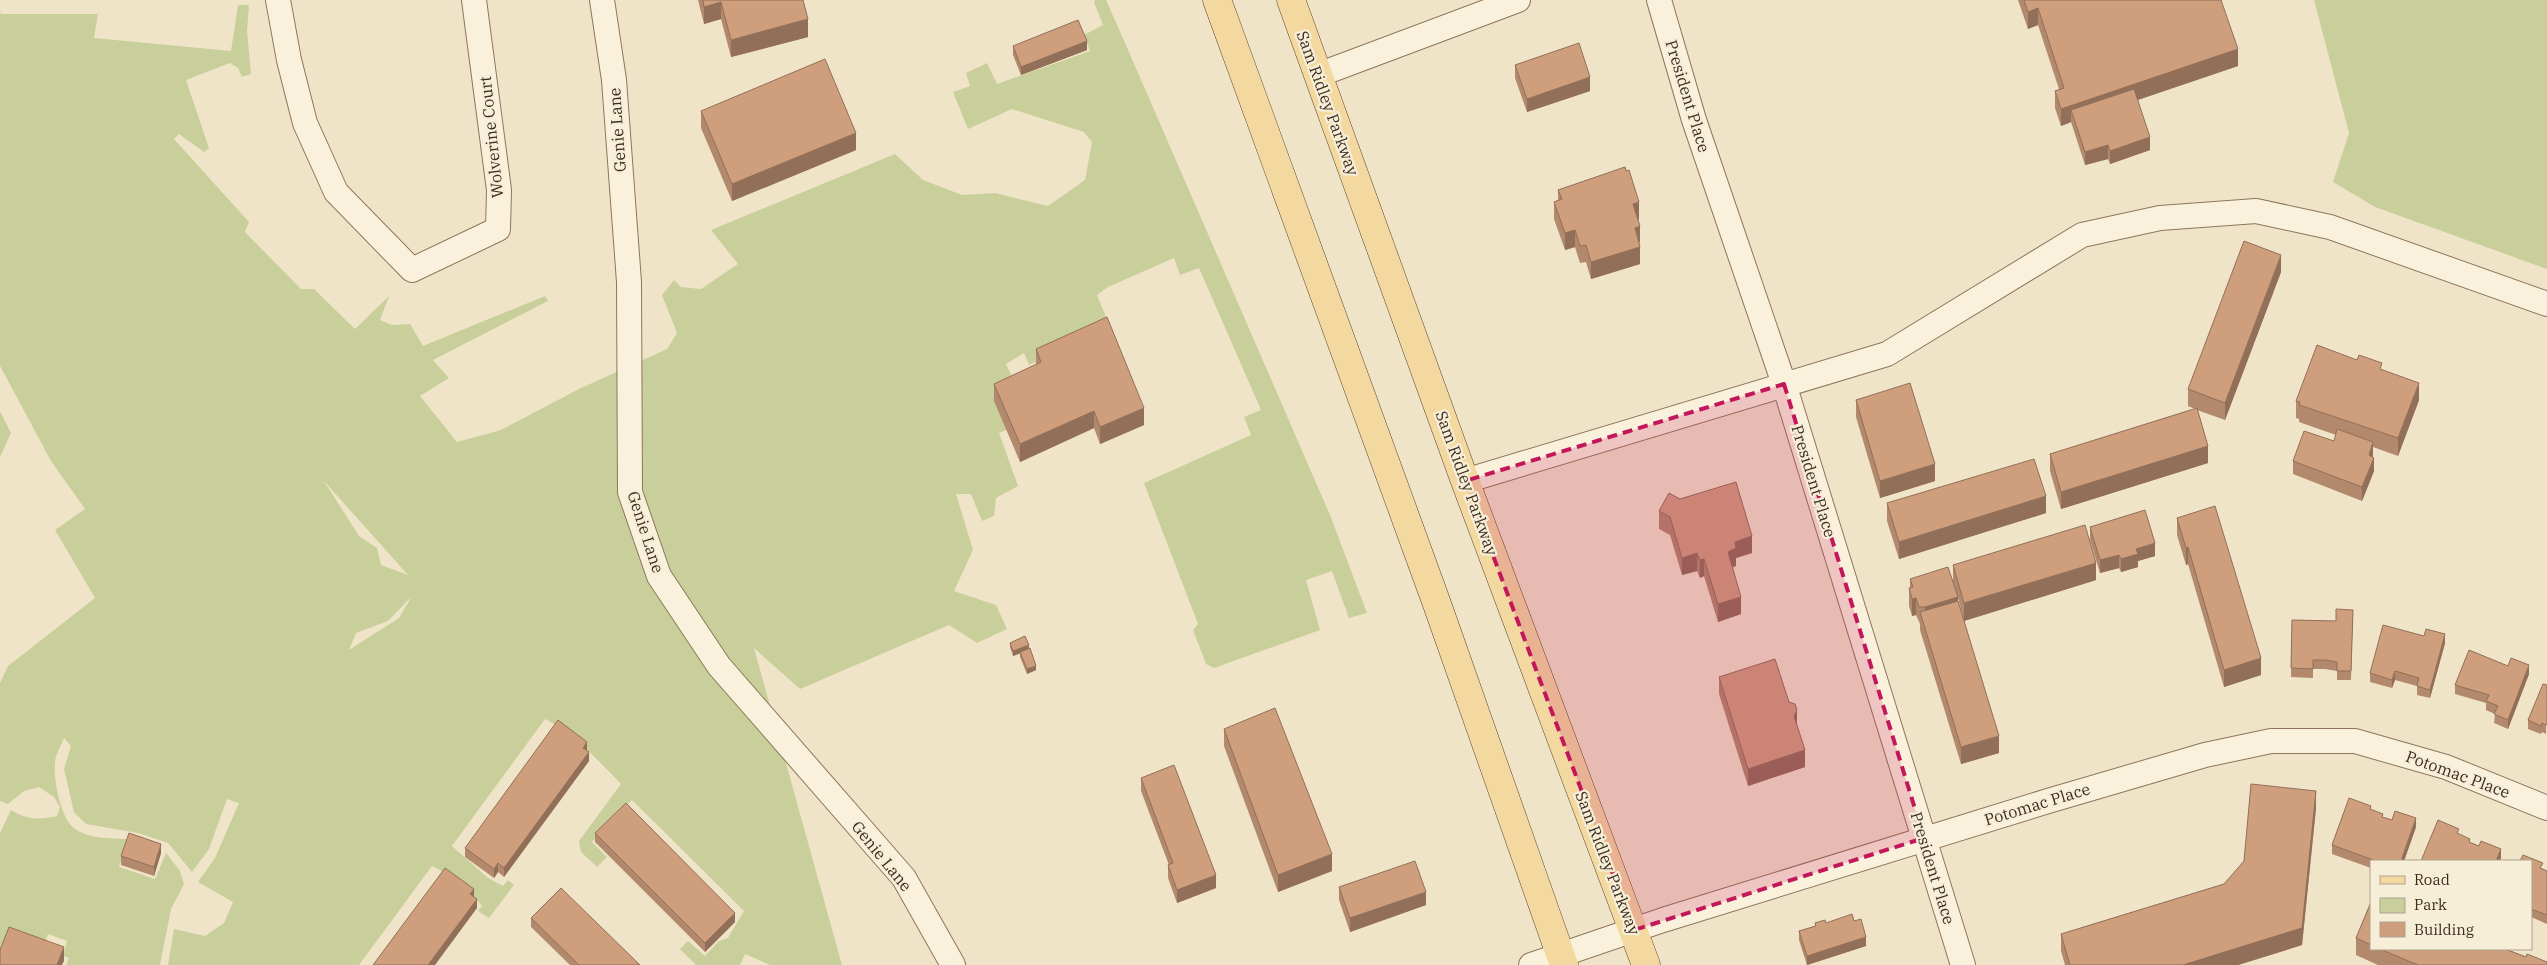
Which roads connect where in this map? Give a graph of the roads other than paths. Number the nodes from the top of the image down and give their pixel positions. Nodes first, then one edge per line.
1 (278, 0) edge
2 (474, 0) edge
3 (602, 0) edge
4 (1218, 0) edge
5 (1291, 0) edge
6 (1518, 0) edge
7 (1659, 0) edge
8 (1318, 75) junction
9 (2547, 304) edge
10 (1784, 384) junction
11 (1465, 481) junction
12 (2547, 808) edge
13 (1924, 838) junction
14 (1634, 930) junction
15 (1562, 960) edge
16 (953, 965) edge
17 (1531, 965) edge
18 (1646, 965) edge
19 (1963, 965) edge

1 - 2 street, Wolverine Court
3 - 16 street, Genie Lane
4 - 15 main road
5 - 8 main road, Sam Ridley Parkway
6 - 8 street
7 - 10 street, President Place
8 - 11 main road, Sam Ridley Parkway
9 - 10 street
10 - 11 street
10 - 13 street, President Place
11 - 14 main road, Sam Ridley Parkway
12 - 13 street, Potomac Place
13 - 14 street, Potomac Place
13 - 19 street, President Place
14 - 15 street, Potomac Place
14 - 18 main road, Sam Ridley Parkway
15 - 17 street, Potomac Place

